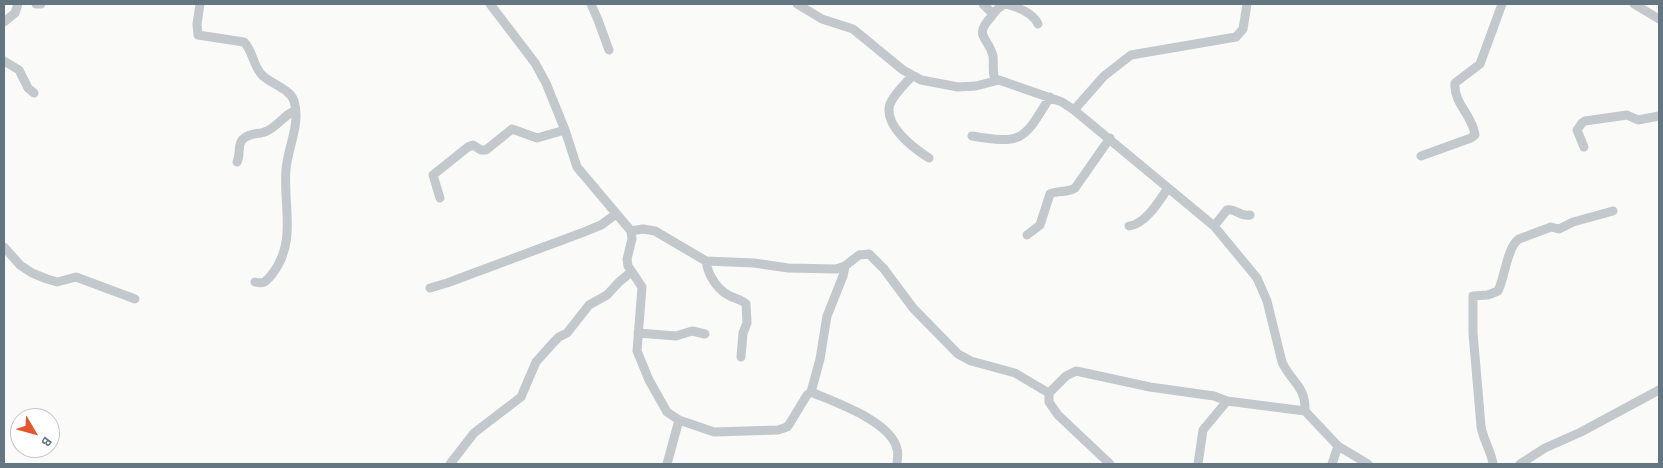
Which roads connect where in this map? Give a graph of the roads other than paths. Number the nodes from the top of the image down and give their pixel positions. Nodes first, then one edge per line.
1 (18, 4) edge
2 (200, 4) edge
3 (490, 4) edge
4 (590, 4) edge
5 (797, 4) edge
6 (984, 4) edge
7 (1247, 4) edge
8 (1502, 4) edge
9 (1634, 4) edge
10 (993, 14) junction
11 (1659, 19) edge
12 (4, 22) edge
13 (1038, 24) dead end
14 (608, 50) dead end
15 (4, 61) edge
16 (912, 76) junction
17 (995, 80) junction
18 (34, 93) dead end
19 (1050, 97) junction
20 (1074, 110) junction
21 (295, 111) junction
22 (1659, 116) edge
23 (565, 130) junction
24 (972, 136) dead end
25 (1110, 138) junction
26 (1584, 146) dead end
27 (1421, 156) dead end
28 (929, 158) dead end
29 (237, 162) dead end
30 (1168, 188) junction
31 (440, 198) dead end
32 (1613, 211) dead end
33 (616, 214) junction
34 (1250, 215) dead end
35 (1129, 226) dead end
36 (1214, 226) junction
37 (630, 231) junction
38 (1027, 235) dead end
39 (4, 247) edge
40 (706, 261) junction
41 (845, 266) junction
42 (631, 272) junction
43 (255, 282) dead end
44 (430, 288) dead end
45 (135, 299) dead end
46 (638, 333) junction
47 (705, 334) dead end
48 (741, 357) dead end
49 (1659, 390) edge
50 (811, 392) junction
51 (1048, 392) junction
52 (1227, 401) junction
53 (1305, 411) junction
54 (680, 420) junction
55 (1338, 446) junction
56 (450, 464) edge
57 (667, 464) edge
58 (897, 464) edge
59 (1110, 464) edge
60 (1198, 464) edge
61 (1332, 464) edge
62 (1368, 464) edge
63 (1493, 464) edge
64 (1520, 464) edge

1 - 12 street
2 - 21 street
3 - 23 street
4 - 14 street
5 - 16 street
6 - 10 street
7 - 20 street
8 - 27 street
9 - 11 street
10 - 13 street
10 - 17 street
15 - 18 street
16 - 17 street
16 - 28 street
17 - 19 street
19 - 20 street
19 - 24 street
20 - 25 street
21 - 29 street
21 - 43 street
22 - 26 street
23 - 31 street
23 - 33 street
25 - 30 street
25 - 38 street
30 - 35 street
30 - 36 street
32 - 63 street
33 - 37 street
33 - 44 street
34 - 36 street
36 - 53 street
37 - 40 street
37 - 42 street
39 - 45 street
40 - 41 street
40 - 48 street
41 - 50 street
41 - 51 street
42 - 46 street
42 - 56 street
46 - 47 street
46 - 54 street
49 - 64 street
50 - 54 street
50 - 58 street
51 - 52 street
51 - 59 street
52 - 53 street
52 - 60 street
53 - 55 street
54 - 57 street
55 - 61 street
55 - 62 street

